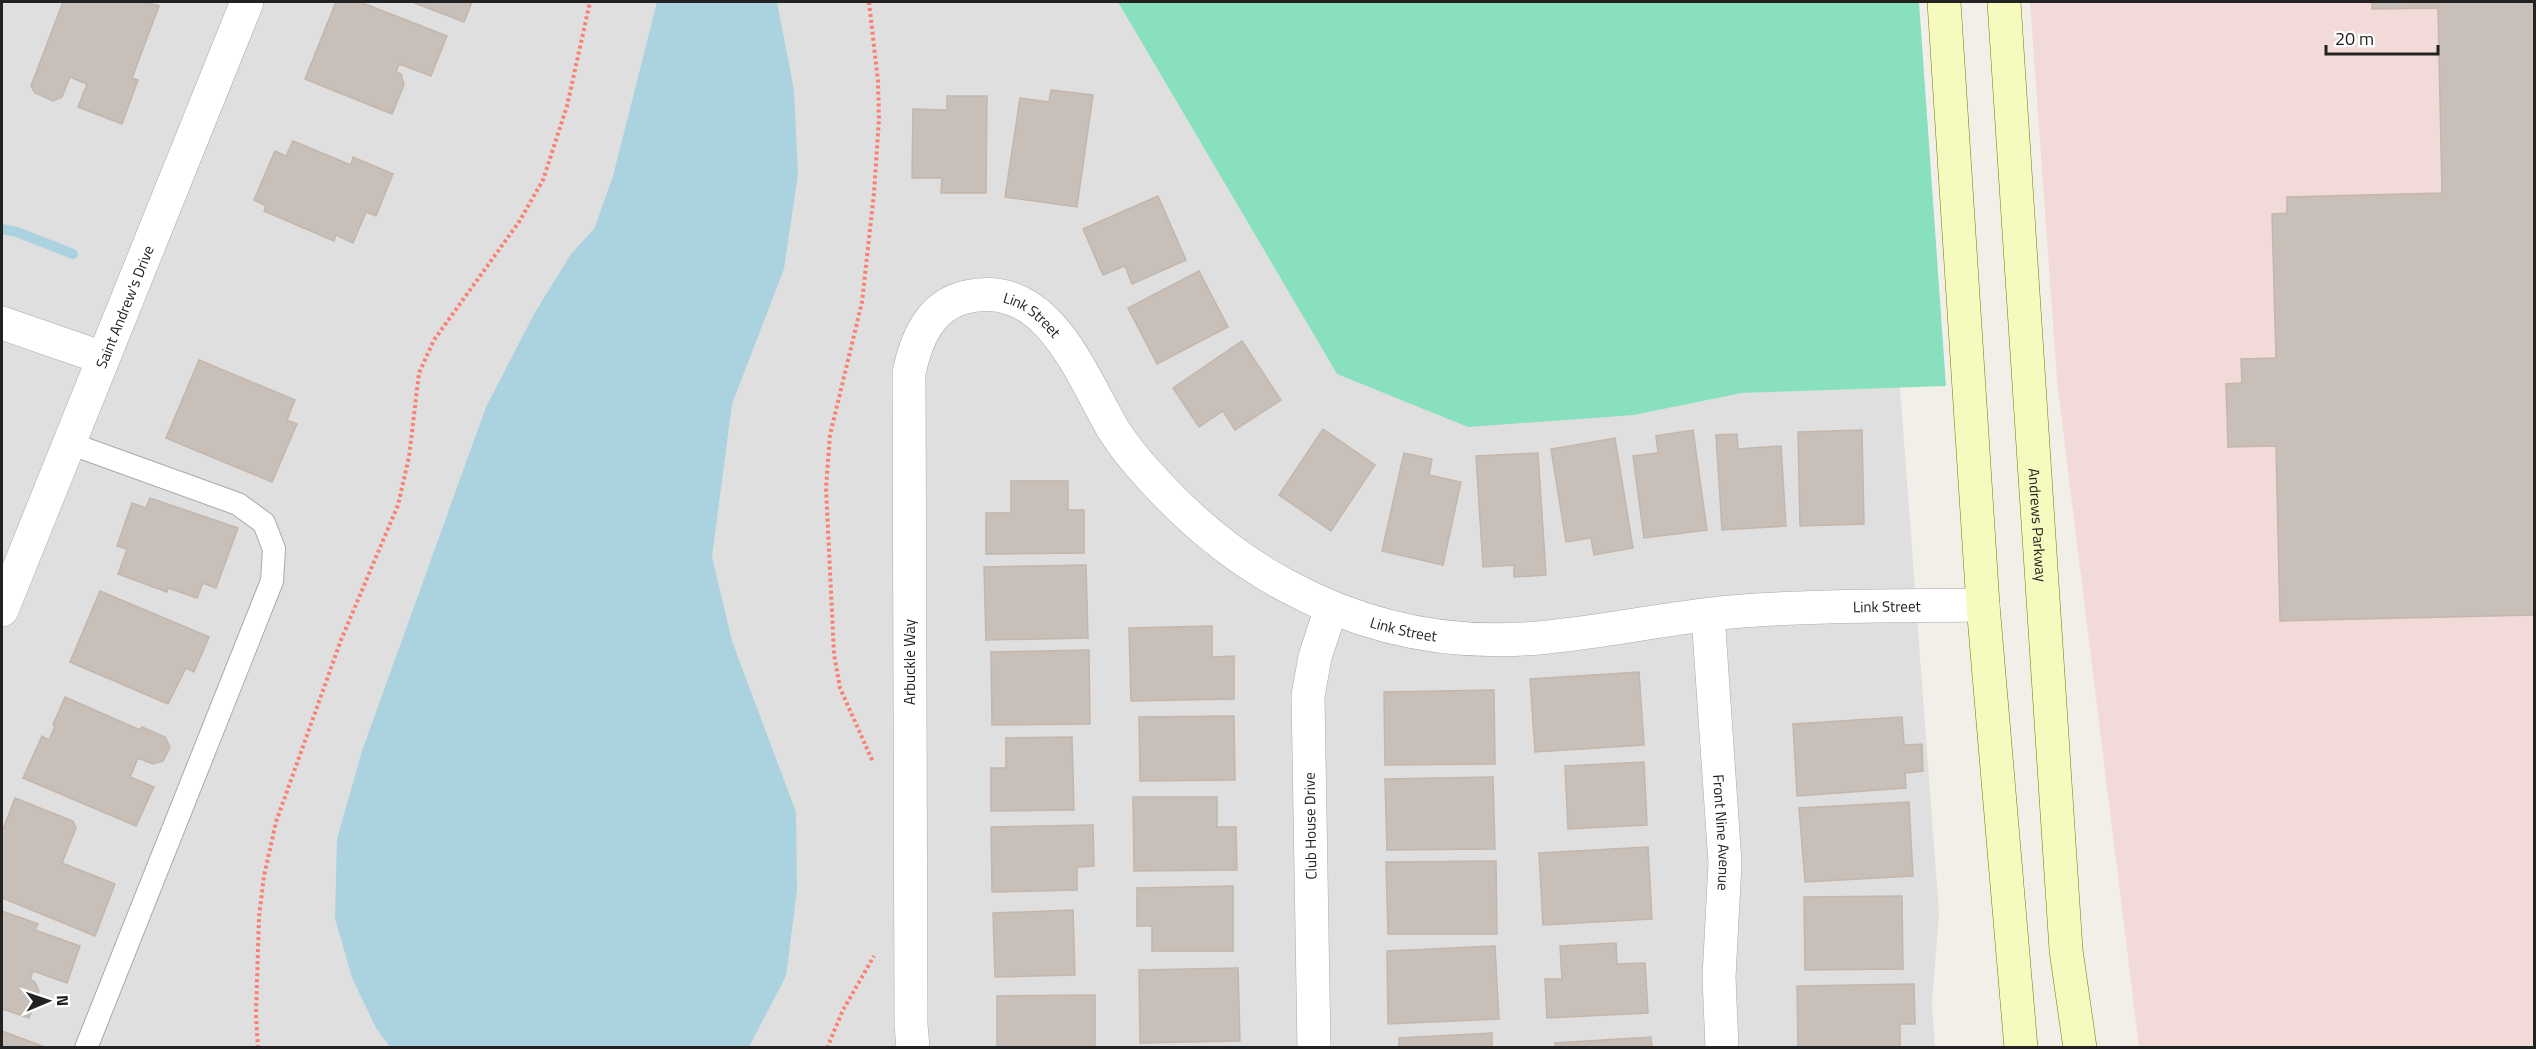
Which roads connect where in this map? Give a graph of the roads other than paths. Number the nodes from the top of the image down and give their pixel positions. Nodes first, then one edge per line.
1 (247, 2) edge
2 (1944, 2) edge
3 (2004, 2) edge
4 (961, 298) joint
5 (2, 323) edge
6 (103, 358) junction
7 (69, 443) junction
8 (3, 601) edge
9 (1983, 605) junction
10 (1331, 608) junction
11 (1708, 615) junction
12 (86, 1047) edge
13 (913, 1047) edge
14 (1314, 1047) edge
15 (1722, 1047) edge
16 (2021, 1047) edge
17 (2080, 1047) edge

1 - 6 street, Saint Andrew's Drive
2 - 9 street
3 - 17 street, Andrews Parkway
4 - 10 street, Link Street
4 - 13 street, Arbuckle Way
5 - 6 street
6 - 7 street, Saint Andrew's Drive
7 - 8 street, Saint Andrew's Drive
7 - 12 lane
9 - 11 street, Link Street
9 - 16 street
10 - 11 street, Link Street
10 - 14 street, Club House Drive
11 - 15 street, Front Nine Avenue

